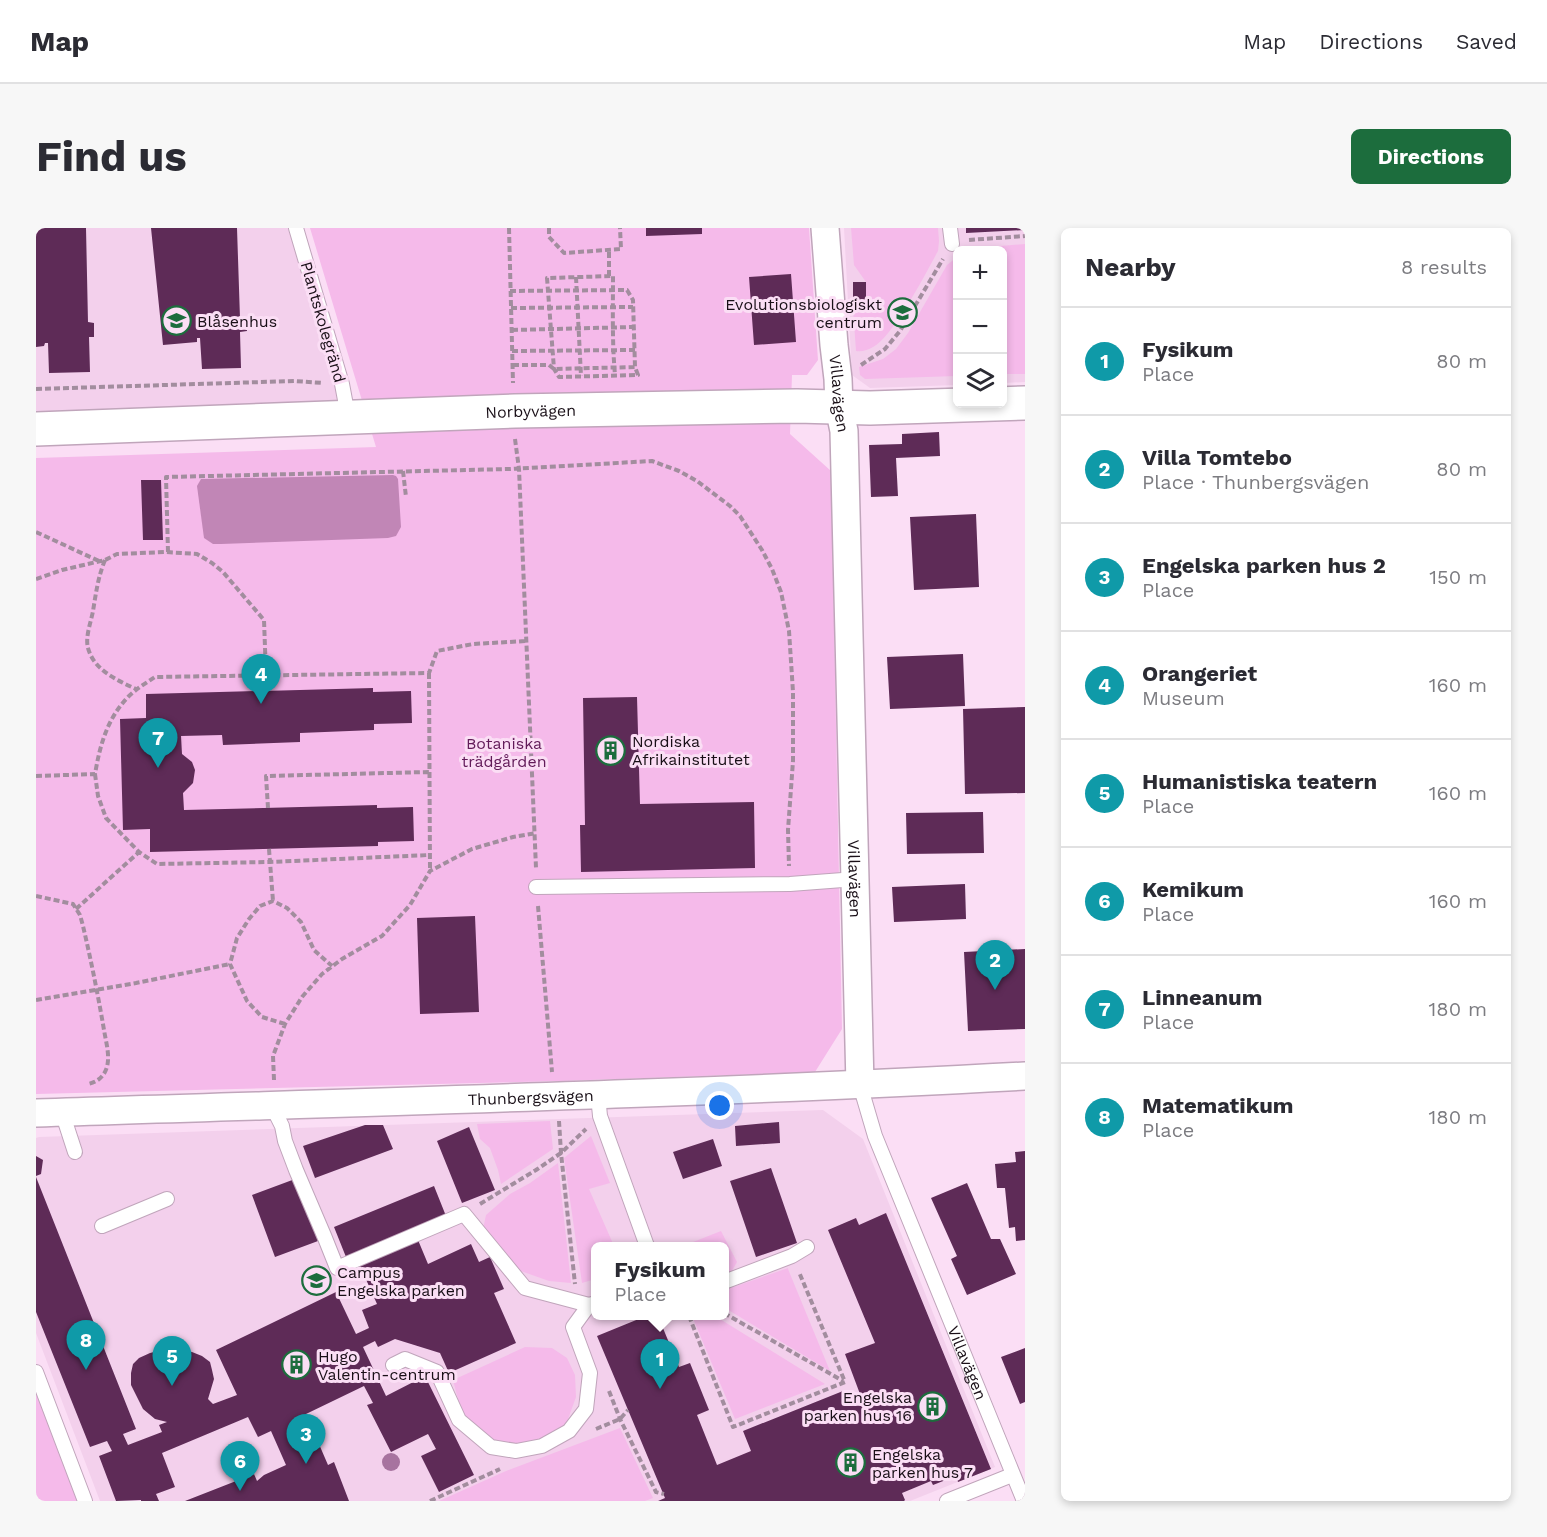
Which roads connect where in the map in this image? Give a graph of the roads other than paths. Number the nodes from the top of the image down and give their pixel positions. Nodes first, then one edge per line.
1 (296, 228) edge
2 (825, 228) edge
3 (950, 228) edge
4 (952, 244) road end
5 (838, 393) junction
6 (1025, 403) edge
7 (348, 416) junction
8 (36, 429) edge
9 (856, 879) junction
10 (536, 887) road end
11 (1025, 1076) edge
12 (860, 1085) junction
13 (599, 1105) junction
14 (272, 1106) junction
15 (49, 1113) edge
16 (75, 1152) dead end
17 (167, 1199) dead end
18 (102, 1226) dead end
19 (646, 1242) edge
20 (807, 1247) dead end
21 (729, 1280) edge
22 (587, 1303) edge
23 (393, 1365) dead end
24 (36, 1372) edge
25 (1012, 1475) junction
26 (85, 1501) edge
27 (947, 1501) edge
28 (1024, 1501) edge

1 - 7 lane, Plantskolegränd
2 - 5 street, Villavägen
3 - 4 lane
5 - 6 street, Norbyvägen
5 - 7 street, Norbyvägen
5 - 9 street, Villavägen
7 - 8 street, Norbyvägen
9 - 10 lane
9 - 12 street, Villavägen
11 - 12 street, Thunbergsvägen
12 - 13 street, Thunbergsvägen
12 - 25 lane, Villavägen
13 - 14 street, Thunbergsvägen
13 - 19 lane
14 - 15 street, Thunbergsvägen
14 - 22 lane
15 - 16 lane
17 - 18 lane
20 - 21 lane
22 - 23 lane
24 - 26 lane
25 - 27 lane
25 - 28 lane, Villavägen

